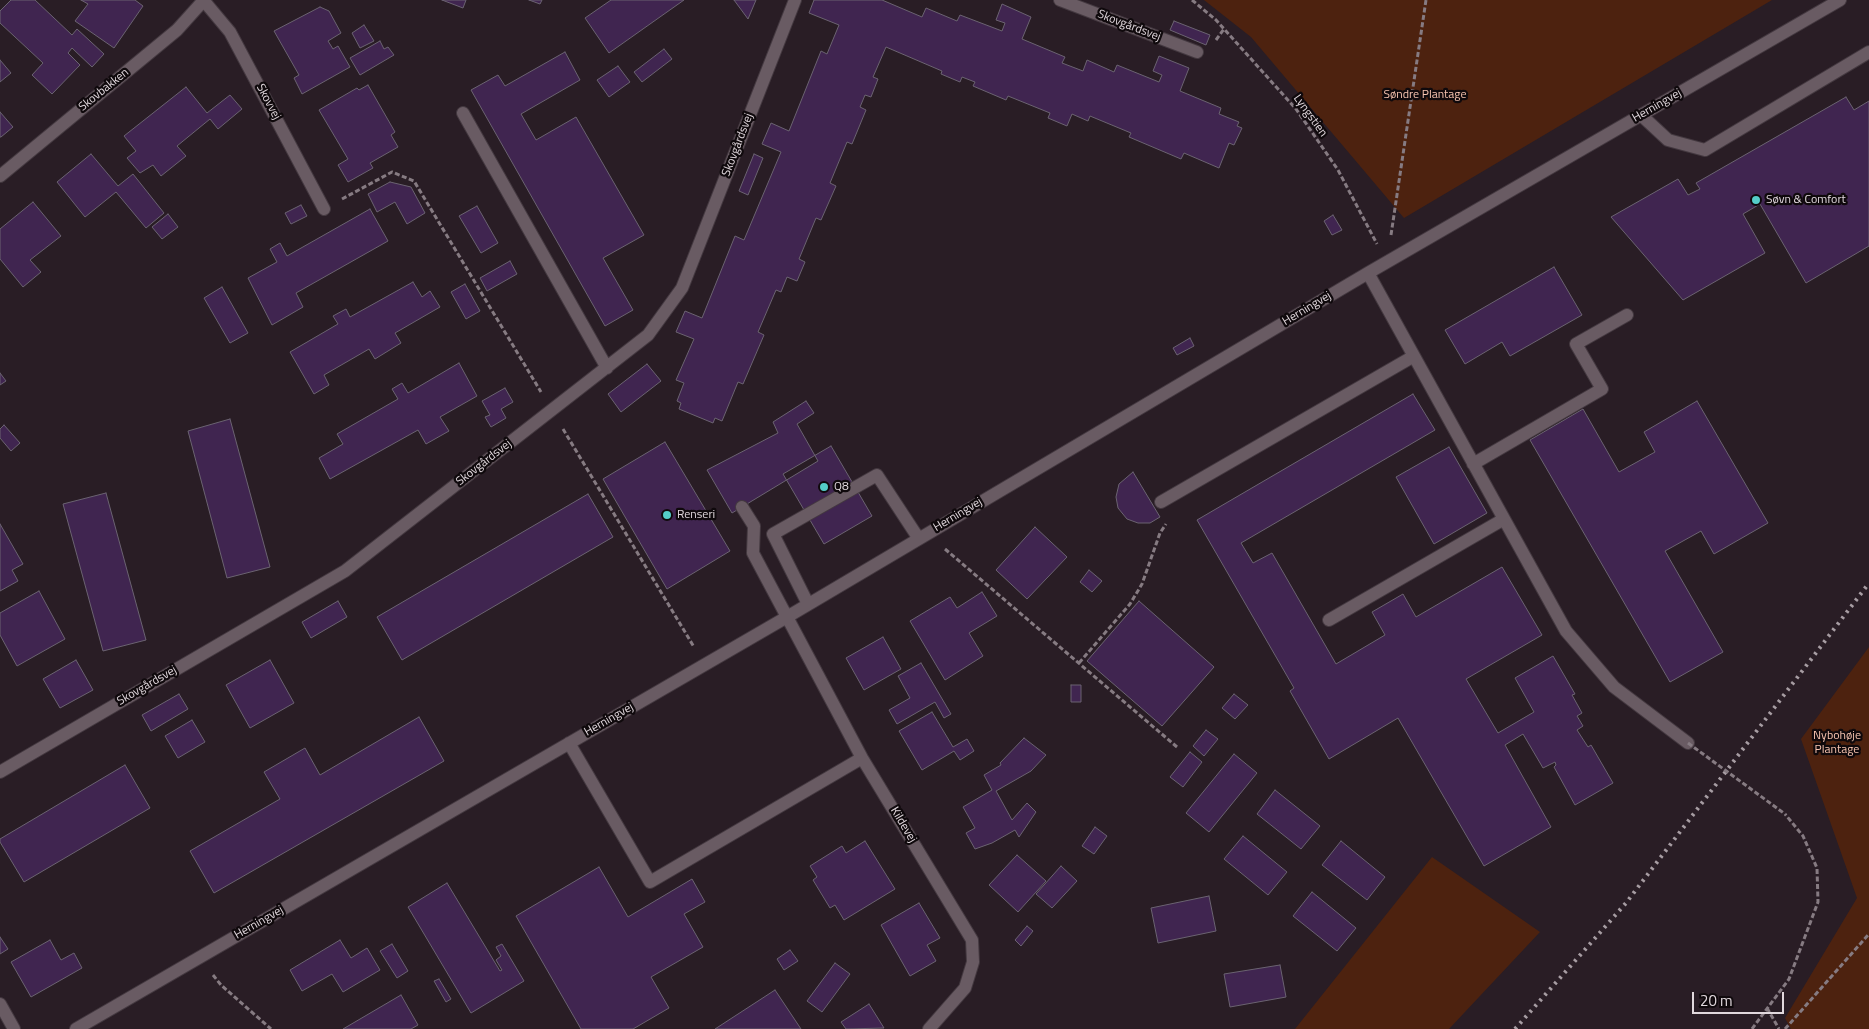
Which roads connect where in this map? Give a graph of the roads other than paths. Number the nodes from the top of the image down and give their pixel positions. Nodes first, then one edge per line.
1 (204, 0) edge
2 (794, 0) edge
3 (1060, 0) edge
4 (1840, 0) edge
5 (1197, 52) dead end
6 (1869, 52) edge
7 (463, 113) dead end
8 (1641, 115) junction
9 (0, 176) edge
10 (324, 209) road end
11 (1368, 273) junction
12 (1627, 315) dead end
13 (1414, 356) junction
14 (607, 368) junction
15 (1473, 464) junction
16 (1161, 502) dead end
17 (742, 507) dead end
18 (1504, 519) junction
19 (923, 536) junction
20 (808, 604) junction
21 (787, 616) junction
22 (1329, 620) dead end
23 (570, 743) junction
24 (1688, 743) road end
25 (862, 758) junction
26 (0, 772) edge
27 (0, 1004) edge
28 (14, 1029) edge
29 (76, 1029) edge
30 (929, 1029) edge

1 - 9 street, Skovbakken
1 - 10 street, Skovvej
2 - 14 street, Skovgårdsvej
3 - 5 street, Skovgårdsvej
4 - 8 street, Herningvej
6 - 8 street
7 - 14 street
8 - 11 street, Herningvej
11 - 13 street
11 - 19 street, Herningvej
12 - 15 street
13 - 15 street
13 - 16 street
14 - 26 street, Skovgårdsvej
15 - 18 street
17 - 21 street, Kildevej
18 - 22 street
18 - 24 street
19 - 20 street, Herningvej
19 - 20 street
20 - 21 street, Herningvej
21 - 23 street, Herningvej
21 - 25 street, Kildevej
23 - 25 street
23 - 29 street, Herningvej
25 - 30 street, Kildevej
27 - 28 street

